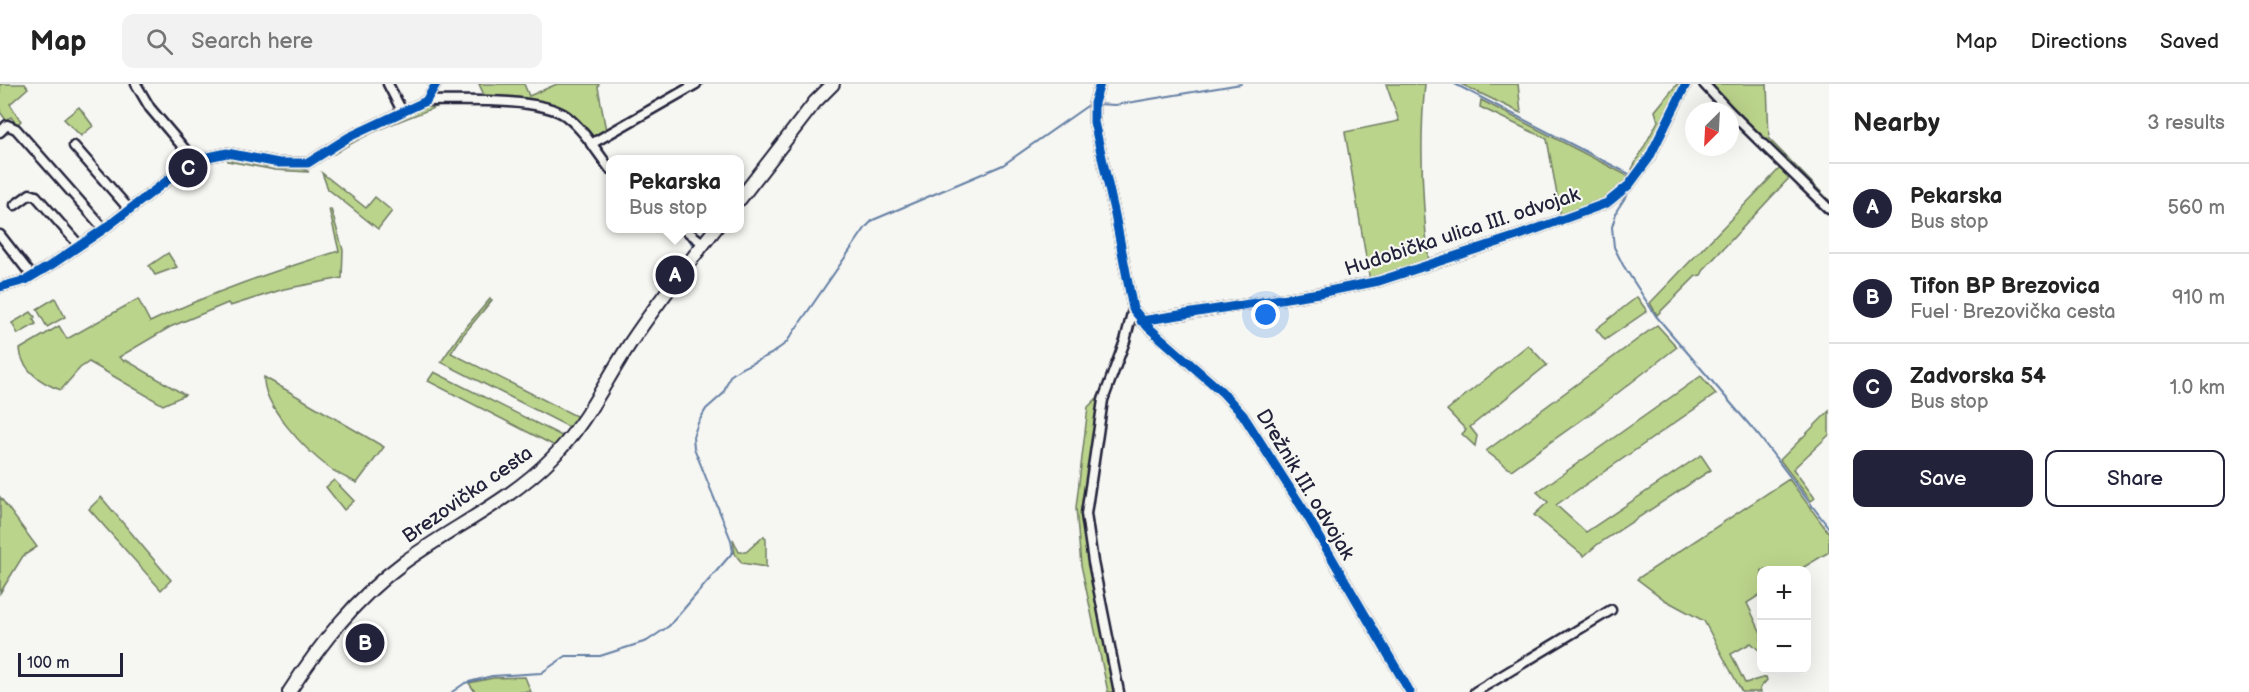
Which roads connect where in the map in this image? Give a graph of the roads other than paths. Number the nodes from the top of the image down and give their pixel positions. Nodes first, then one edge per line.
1 (135, 84) edge
2 (388, 84) edge
3 (436, 84) edge
4 (696, 84) edge
5 (833, 84) edge
6 (1101, 84) edge
7 (1686, 84) edge
8 (1704, 84) edge
9 (426, 101) junction
10 (1721, 102) edge
11 (402, 111) junction
12 (1739, 120) edge
13 (0, 132) edge
14 (591, 144) junction
15 (74, 146) dead end
16 (194, 160) junction
17 (606, 164) edge
18 (744, 194) edge
19 (15, 205) dead end
20 (129, 209) junction
21 (1829, 209) edge
22 (104, 229) junction
23 (690, 233) edge
24 (712, 233) edge
25 (0, 235) edge
26 (704, 244) junction
27 (80, 245) junction
28 (32, 276) junction
29 (0, 287) edge
30 (1133, 309) junction
31 (1141, 321) junction
32 (1611, 610) dead end
33 (289, 692) edge
34 (1119, 692) edge
35 (1410, 692) edge
36 (1474, 692) edge

1 - 16 street
2 - 11 street
3 - 9 street
4 - 14 street
5 - 18 main road
6 - 30 street
7 - 31 street, Hudobička ulica III. odvojak
8 - 10 street
9 - 11 street
9 - 14 street
11 - 16 street
12 - 21 street
13 - 22 street
14 - 17 street
15 - 20 street
16 - 20 street
19 - 27 street
20 - 22 street
22 - 27 street
23 - 26 street
24 - 26 main road, Brezovička cesta
25 - 28 street
26 - 33 main road, Brezovička cesta
27 - 28 street
28 - 29 street
30 - 31 street
30 - 34 street
31 - 35 street, Drežnik III. odvojak
32 - 36 street

